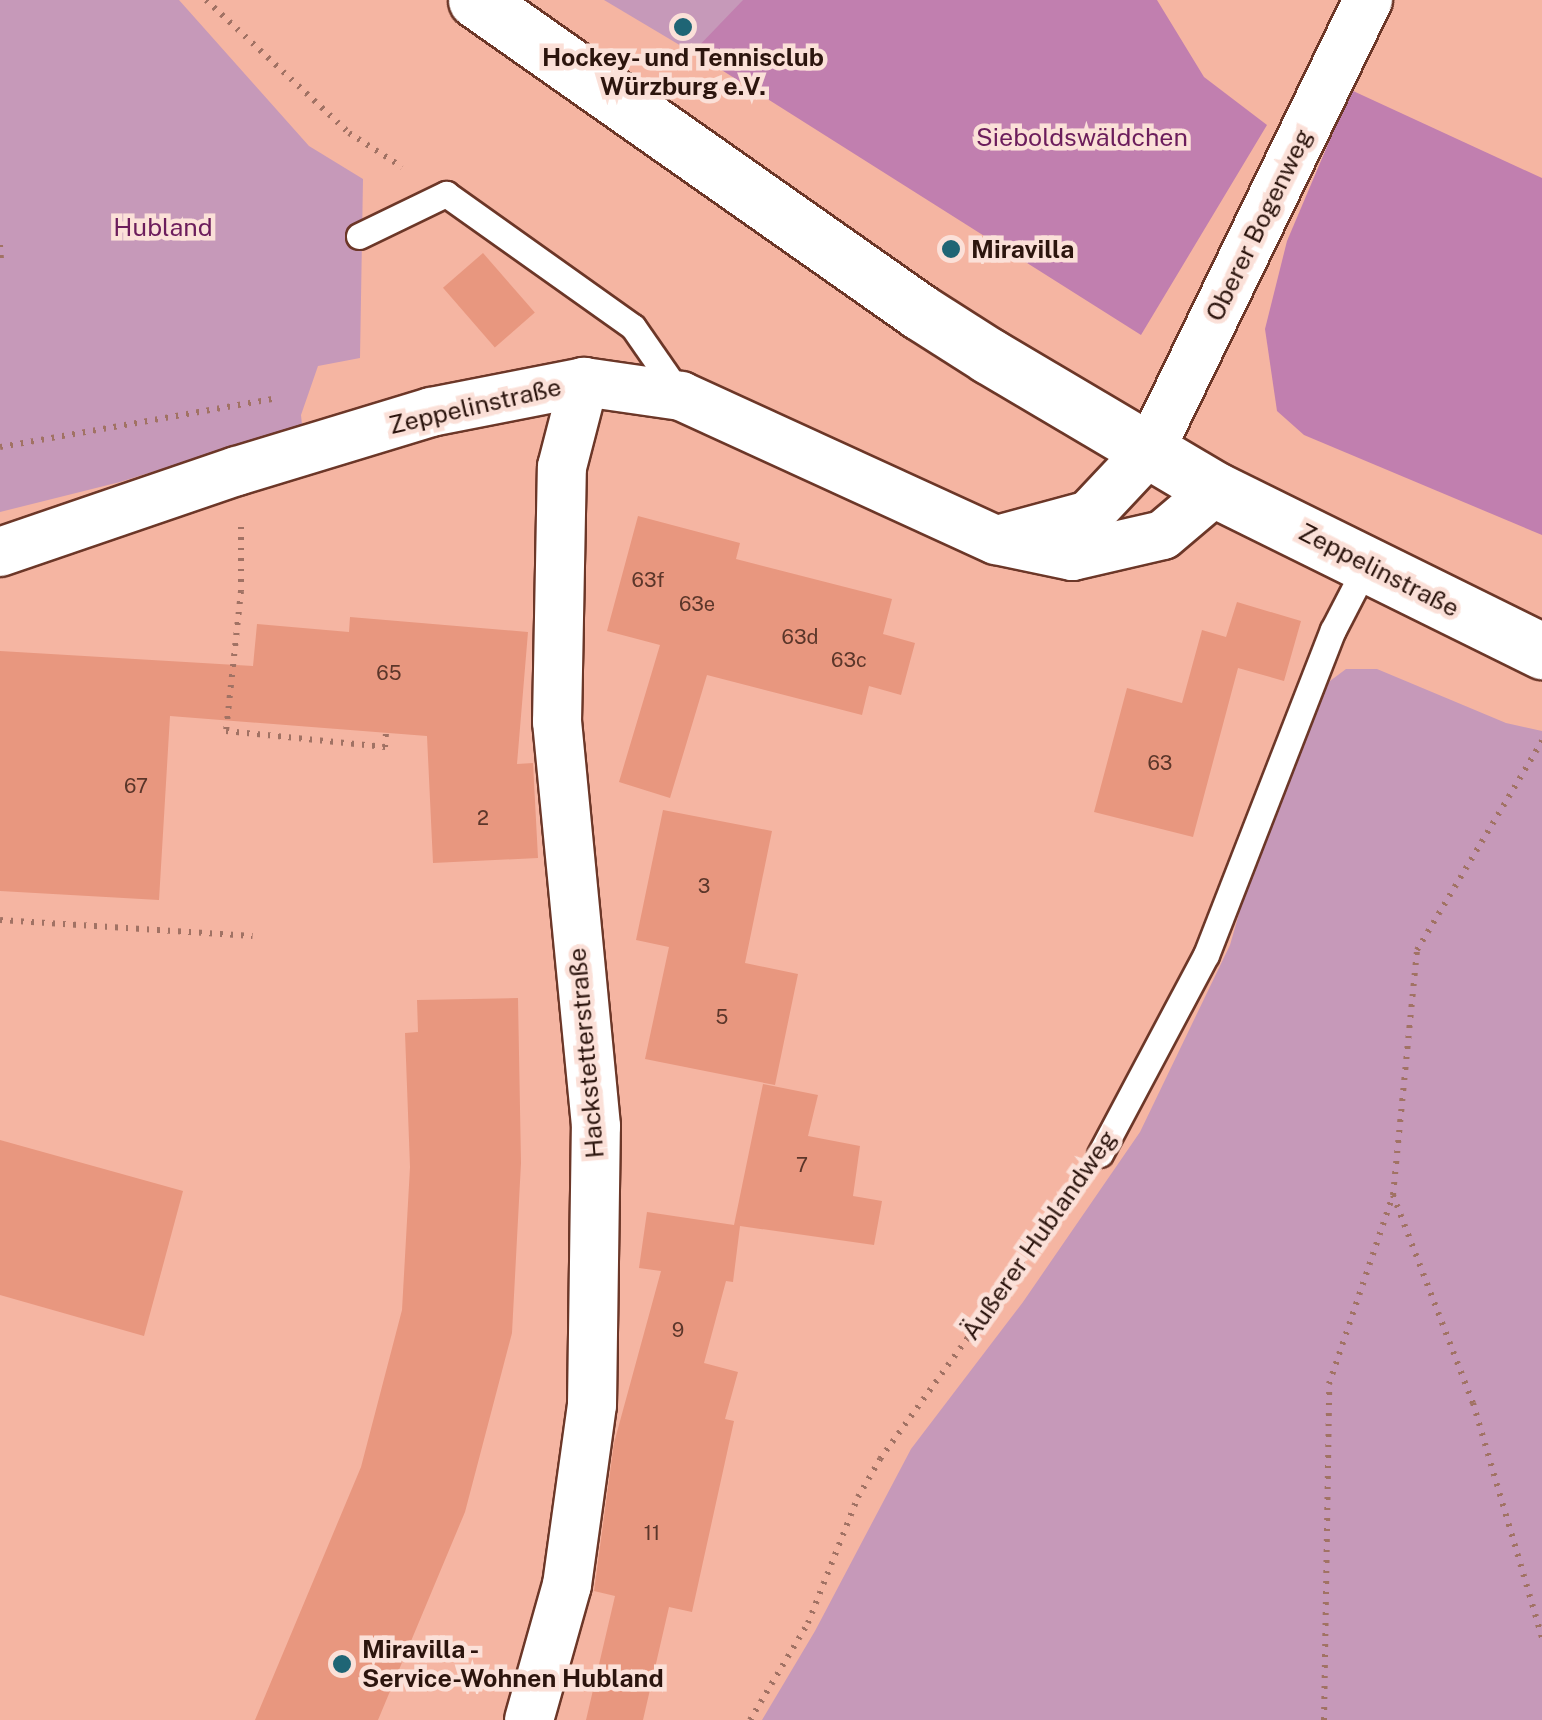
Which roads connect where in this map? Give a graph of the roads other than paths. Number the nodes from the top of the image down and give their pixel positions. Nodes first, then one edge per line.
1 (476, 0) edge
2 (1368, 0) edge
3 (359, 236) dead end
4 (584, 382) junction
5 (681, 396) junction
6 (1150, 450) junction
7 (1216, 490) junction
8 (996, 540) junction
9 (0, 552) edge
10 (1366, 566) junction
11 (1542, 651) edge
12 (1100, 1154) road end
13 (528, 1720) edge

1 - 6 street, Zeppelinstraße
2 - 6 street, Oberer Bogenweg
3 - 5 lane
4 - 5 street, Zeppelinstraße
4 - 9 street, Zeppelinstraße
4 - 13 street, Hackstetterstraße
5 - 8 street, Zeppelinstraße
6 - 7 street, Zeppelinstraße
6 - 8 street
7 - 8 street, Zeppelinstraße
7 - 10 street, Zeppelinstraße
10 - 11 street, Zeppelinstraße
10 - 12 lane, Äußerer Hublandweg

